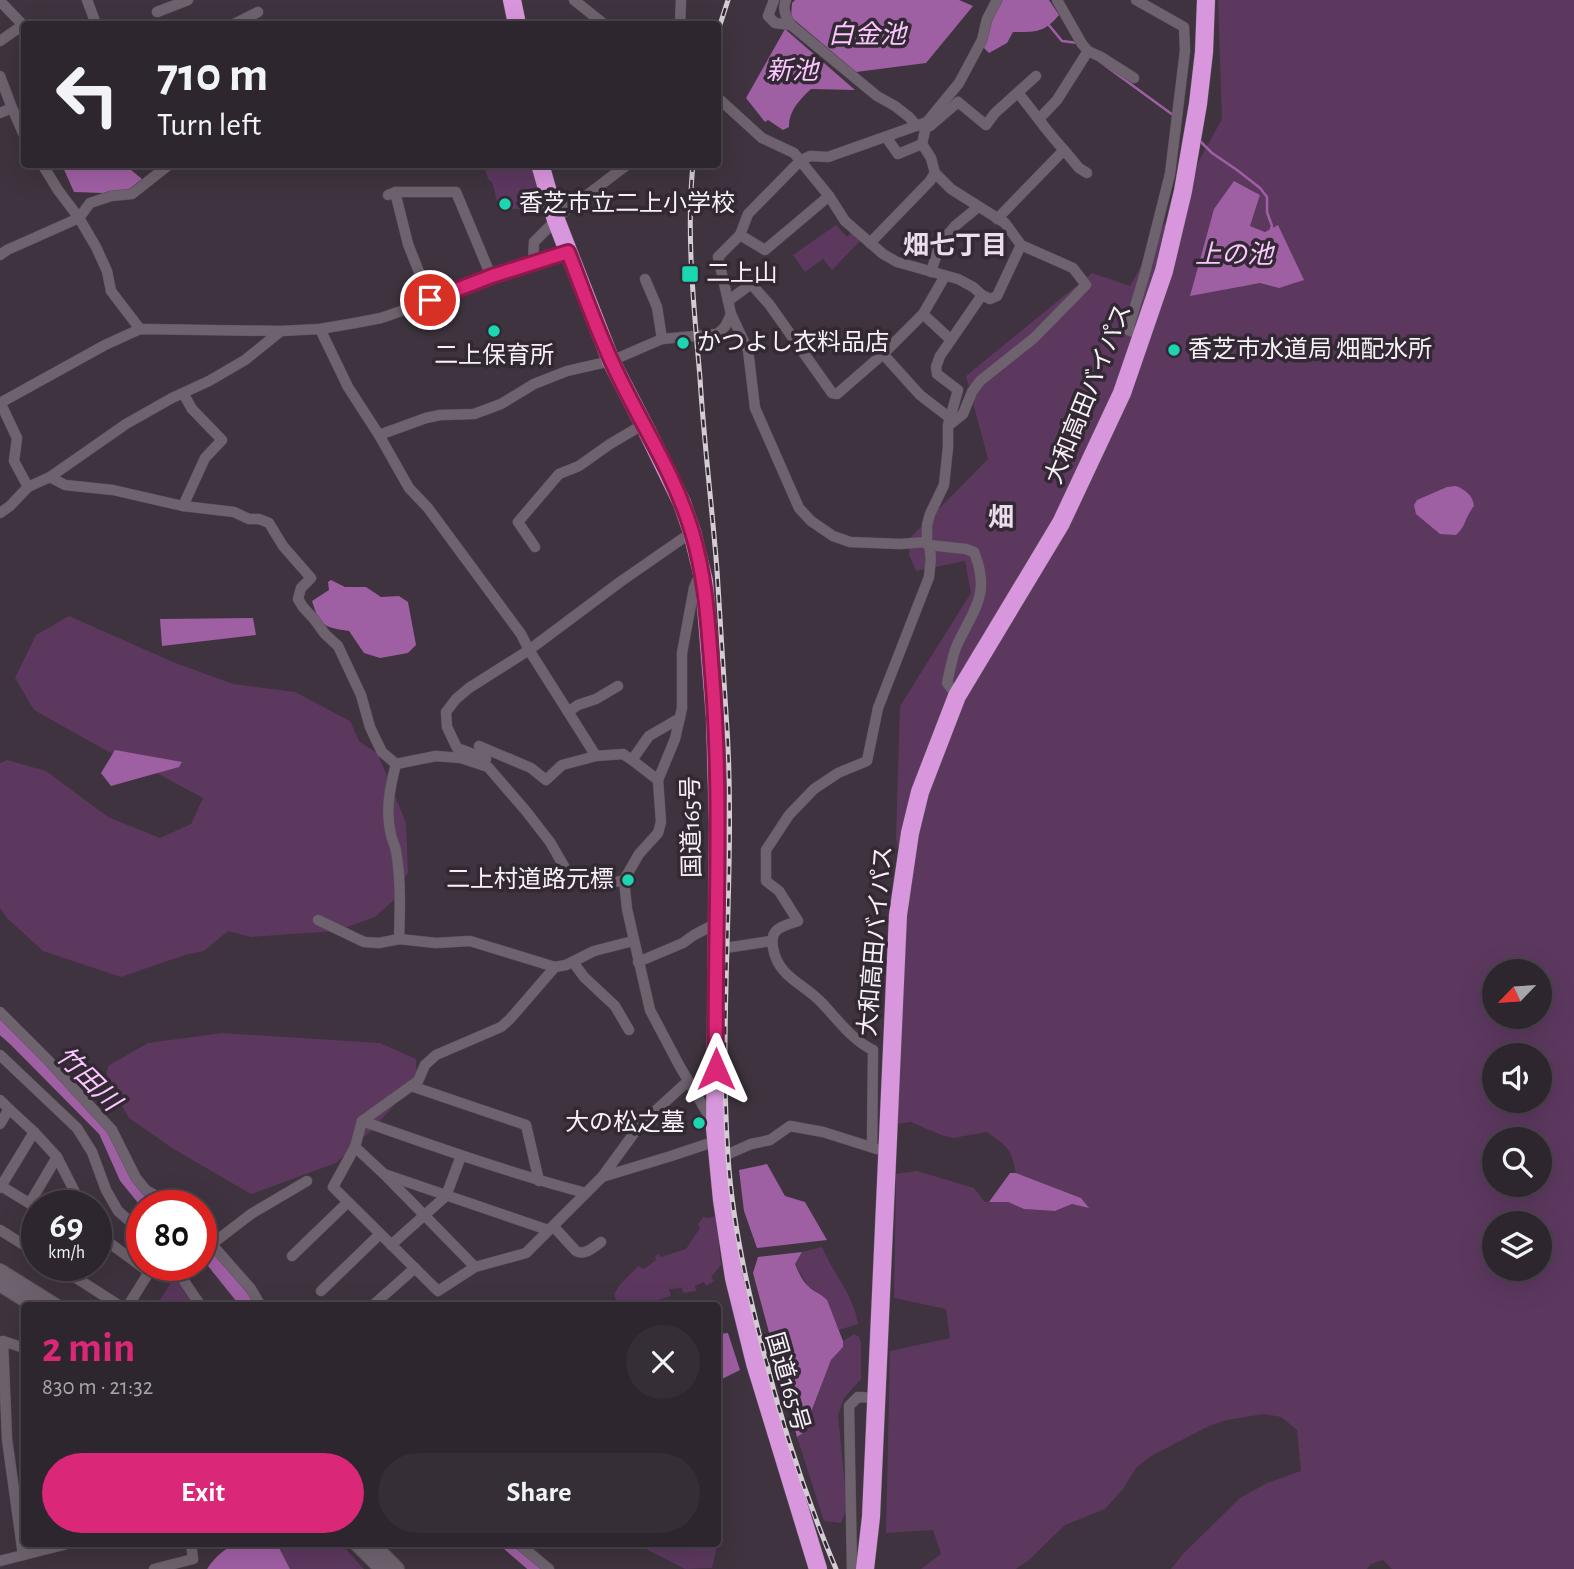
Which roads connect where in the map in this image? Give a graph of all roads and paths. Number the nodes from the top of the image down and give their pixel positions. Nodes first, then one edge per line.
1 (87, 0) edge
2 (188, 0) edge
3 (574, 0) edge
4 (681, 0) edge
5 (774, 0) edge
6 (786, 0) edge
7 (997, 0) edge
8 (1056, 0) edge
9 (1136, 0) edge
10 (1206, 0) edge
11 (0, 1) edge
12 (512, 1) edge
13 (169, 3) edge
14 (158, 12) dead end
15 (258, 12) dead end
16 (95, 21) edge
17 (240, 21) edge
18 (516, 21) edge
19 (600, 21) edge
20 (680, 21) edge
21 (21, 23) edge
22 (791, 25) junction
23 (21, 28) edge
24 (0, 40) edge
25 (1088, 51) junction
26 (1194, 51) junction
27 (0, 76) edge
28 (1036, 76) dead end
29 (1134, 78) dead end
30 (1018, 93) junction
31 (721, 101) edge
32 (12, 108) junction
33 (0, 113) edge
34 (1039, 119) junction
35 (923, 126) junction
36 (21, 128) edge
37 (886, 137) junction
38 (922, 144) junction
39 (1064, 150) junction
40 (800, 162) junction
41 (44, 168) edge
42 (165, 168) edge
43 (541, 168) edge
44 (623, 168) edge
45 (935, 173) junction
46 (1087, 173) dead end
47 (829, 196) junction
48 (978, 207) junction
49 (79, 218) junction
50 (997, 219) junction
51 (556, 220) junction
52 (740, 235) junction
53 (870, 243) junction
54 (1021, 245) junction
55 (568, 252) junction
56 (0, 255) edge
57 (533, 263) junction
58 (931, 272) junction
59 (491, 276) junction
60 (945, 276) junction
61 (645, 279) dead end
62 (982, 295) junction
63 (430, 300) junction
64 (728, 301) junction
65 (731, 314) junction
66 (923, 314) junction
67 (140, 329) junction
68 (320, 329) junction
69 (281, 331) junction
70 (662, 339) junction
71 (951, 340) junction
72 (883, 354) junction
73 (611, 361) junction
74 (183, 393) junction
75 (0, 402) edge
76 (949, 422) junction
77 (644, 424) junction
78 (379, 435) junction
79 (50, 477) junction
80 (28, 487) junction
81 (183, 506) junction
82 (0, 513) edge
83 (692, 532) junction
84 (928, 544) junction
85 (535, 547) dead end
86 (702, 570) junction
87 (529, 650) junction
88 (618, 686) dead end
89 (957, 696) junction
90 (568, 712) junction
91 (680, 718) junction
92 (479, 746) dead end
93 (596, 757) junction
94 (632, 760) junction
95 (396, 764) junction
96 (488, 766) junction
97 (658, 780) junction
98 (624, 880) junction
99 (318, 920) dead end
100 (717, 923) junction
101 (399, 939) junction
102 (633, 941) junction
103 (771, 942) junction
104 (716, 947) junction
105 (573, 962) junction
106 (638, 962) junction
107 (555, 967) junction
108 (0, 1012) edge
109 (629, 1030) dead end
110 (0, 1055) edge
111 (688, 1081) junction
112 (411, 1086) junction
113 (0, 1100) edge
114 (9, 1109) junction
115 (362, 1121) junction
116 (0, 1124) edge
117 (34, 1132) junction
118 (715, 1134) junction
119 (355, 1147) junction
120 (879, 1150) junction
121 (461, 1156) junction
122 (57, 1157) junction
123 (717, 1159) junction
124 (384, 1174) junction
125 (602, 1177) junction
126 (307, 1181) dead end
127 (539, 1181) junction
128 (1, 1187) edge
129 (41, 1190) edge
130 (74, 1190) edge
131 (146, 1190) edge
132 (586, 1193) junction
133 (446, 1196) junction
134 (21, 1197) edge
135 (348, 1202) junction
136 (425, 1216) junction
137 (126, 1218) edge
138 (551, 1228) junction
139 (0, 1230) edge
140 (380, 1234) junction
141 (217, 1240) edge
142 (601, 1242) dead end
143 (21, 1243) edge
144 (112, 1245) edge
145 (391, 1245) junction
146 (217, 1250) edge
147 (292, 1256) dead end
148 (475, 1267) junction
149 (415, 1268) junction
150 (0, 1271) edge
151 (81, 1281) edge
152 (184, 1281) edge
153 (0, 1284) edge
154 (321, 1291) dead end
155 (29, 1302) edge
156 (50, 1302) edge
157 (114, 1302) edge
158 (130, 1302) edge
159 (198, 1302) edge
160 (259, 1302) edge
161 (377, 1302) edge
162 (1, 1341) edge
163 (21, 1347) edge
164 (876, 1398) junction
165 (21, 1540) edge
166 (22, 1547) edge
167 (54, 1547) edge
168 (191, 1547) edge
169 (360, 1547) edge
170 (375, 1547) edge
171 (523, 1547) edge
172 (23, 1555) junction
173 (0, 1561) edge
174 (154, 1569) edge
175 (382, 1569) edge
176 (397, 1569) edge
177 (549, 1569) edge
178 (821, 1569) edge
179 (852, 1569) edge
180 (865, 1569) edge

1 - 16 street
2 - 13 street
3 - 19 street
4 - 20 street
5 - 22 street
6 - 22 street
7 - 35 street
8 - 25 street
9 - 26 street
10 - 26 highway, 大和高田バイパス
11 - 21 street
12 - 18 highway
13 - 14 street
15 - 17 street
22 - 35 street
23 - 24 street
25 - 29 street
25 - 34 street
26 - 89 highway, 大和高田バイパス
27 - 32 street
28 - 30 street
30 - 34 street
30 - 35 street
31 - 40 street
32 - 33 street
32 - 36 street
34 - 39 street
35 - 37 street
35 - 38 street
37 - 38 street
37 - 40 street
38 - 45 street
39 - 46 street
39 - 50 street
40 - 47 street
40 - 52 street
41 - 49 street
42 - 49 street
43 - 51 highway, 国道165号
44 - 51 street
45 - 48 street
45 - 53 street
47 - 52 street
47 - 53 street
48 - 50 street
48 - 58 street
49 - 56 street
49 - 67 street
50 - 54 street
51 - 55 highway, 国道165号
51 - 57 street
52 - 64 street
53 - 58 street
54 - 62 street
54 - 76 street
55 - 57 street
55 - 73 highway, 国道165号
57 - 59 street
58 - 60 street
59 - 63 street
59 - 63 street
60 - 62 street
60 - 66 street
61 - 70 street
62 - 71 street
63 - 68 street
64 - 65 street
64 - 72 street
65 - 70 street
65 - 84 street
66 - 71 street
66 - 72 street
67 - 69 street
67 - 75 street
68 - 69 street
68 - 78 street
69 - 74 street
70 - 73 street
71 - 76 street
72 - 76 street
73 - 77 highway, 国道165号
73 - 78 street
74 - 79 street
74 - 81 street
75 - 80 street
76 - 84 street
77 - 83 highway, 国道165号
77 - 85 street
78 - 87 street
79 - 80 street
79 - 81 street
80 - 82 street
81 - 95 street
83 - 86 highway, 国道165号
83 - 87 street
84 - 89 street
84 - 103 street
86 - 91 street
86 - 100 highway, 国道165号
87 - 90 street
87 - 96 street
88 - 90 street
89 - 120 highway, 大和高田バイパス
90 - 93 street
91 - 94 street
91 - 97 street
92 - 93 street
93 - 94 street
94 - 97 street
95 - 96 street
95 - 101 street
96 - 98 street
97 - 98 street
98 - 102 street
99 - 101 street
100 - 104 highway, 国道165号
100 - 106 street
101 - 107 street
102 - 105 street
102 - 106 street
103 - 104 street
103 - 120 street
104 - 118 highway, 国道165号
105 - 107 street
105 - 109 street
106 - 111 street
107 - 112 street
108 - 131 street
110 - 137 street
111 - 118 street
111 - 125 street
112 - 115 street
112 - 127 street
113 - 114 street
114 - 116 street
114 - 117 street
115 - 119 street
115 - 121 street
117 - 122 street
117 - 128 street
118 - 123 highway, 国道165号
118 - 125 street
119 - 124 street
119 - 135 street
120 - 123 street
120 - 164 highway, 大和高田バイパス
121 - 127 street
121 - 133 street
122 - 129 street
122 - 130 street
123 - 178 highway, 国道165号
124 - 133 street
124 - 136 street
125 - 132 street
126 - 141 street
127 - 132 street
128 - 134 street
132 - 138 street
133 - 136 street
133 - 138 street
135 - 140 street
135 - 147 street
136 - 145 street
136 - 148 street
138 - 142 street
138 - 148 street
139 - 143 street
140 - 145 street
140 - 154 street
144 - 158 street
145 - 149 street
146 - 160 street
148 - 149 street
149 - 161 street
150 - 156 main road
151 - 157 street
152 - 159 street
153 - 155 main road
162 - 163 street
162 - 165 street
164 - 179 street
164 - 180 highway, 大和高田バイパス
166 - 172 street
167 - 172 street
168 - 174 street
169 - 175 main road
170 - 176 main road
171 - 177 street
172 - 173 street

